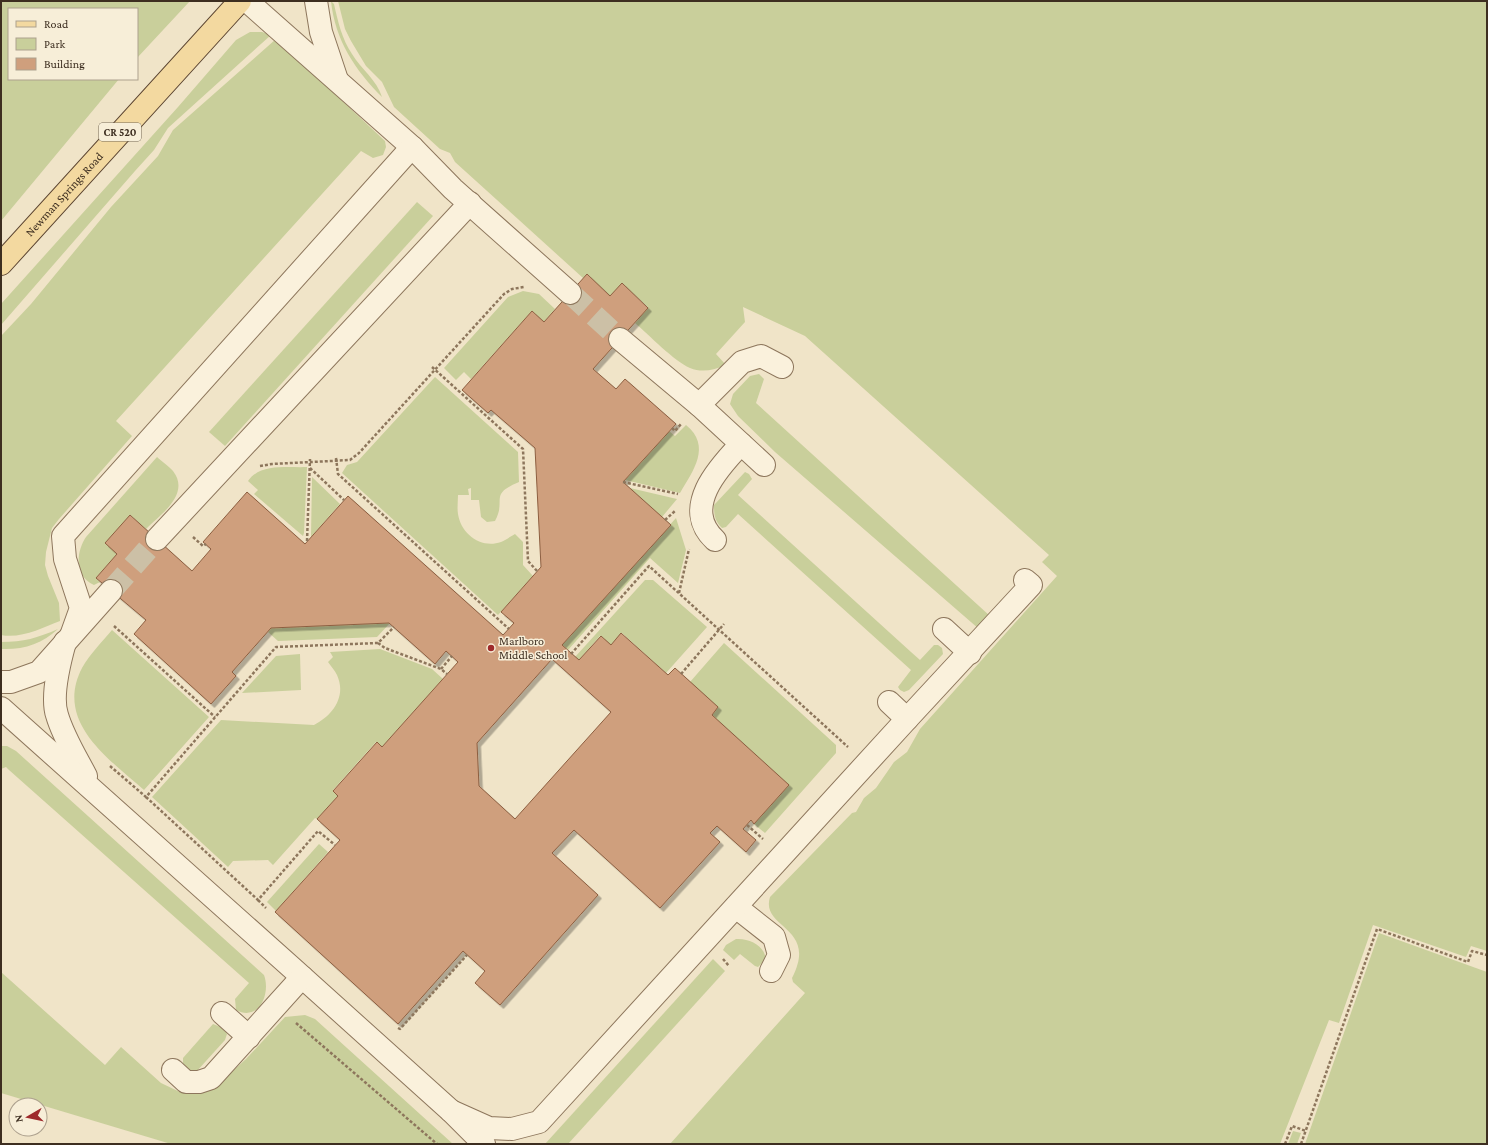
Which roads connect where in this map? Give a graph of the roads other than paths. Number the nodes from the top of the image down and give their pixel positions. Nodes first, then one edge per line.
1 (240, 1) edge
2 (247, 1) edge
3 (316, 1) edge
4 (336, 78) junction
5 (412, 147) junction
6 (470, 203) junction
7 (1, 264) edge
8 (570, 293) tunnel mouth
9 (620, 339) tunnel mouth
10 (782, 367) dead end
11 (699, 405) junction
12 (741, 444) junction
13 (764, 465) dead end
14 (157, 539) tunnel mouth
15 (715, 540) dead end
16 (1025, 580) dead end
17 (111, 591) tunnel mouth
18 (944, 629) dead end
19 (69, 638) junction
20 (970, 652) junction
21 (1, 682) edge
22 (889, 702) dead end
23 (1, 708) edge
24 (907, 719) junction
25 (92, 788) junction
26 (736, 907) junction
27 (771, 971) dead end
28 (302, 977) junction
29 (222, 1014) dead end
30 (249, 1037) junction
31 (173, 1070) dead end
32 (451, 1111) junction
33 (484, 1144) edge

1 - 7 main road, Newman Springs Road / CR 520
2 - 4 lane
3 - 4 lane
4 - 5 lane
5 - 6 lane
5 - 19 lane
6 - 8 lane
6 - 14 lane
9 - 11 lane
10 - 11 lane
11 - 12 lane
12 - 13 lane
12 - 15 lane
16 - 20 lane
17 - 19 lane
18 - 20 lane
19 - 21 lane
19 - 25 lane
20 - 24 lane
22 - 24 lane
23 - 25 lane
24 - 26 lane
25 - 28 lane
26 - 27 lane
26 - 32 lane
28 - 30 lane
28 - 32 lane
29 - 30 lane
30 - 31 lane
32 - 33 lane

